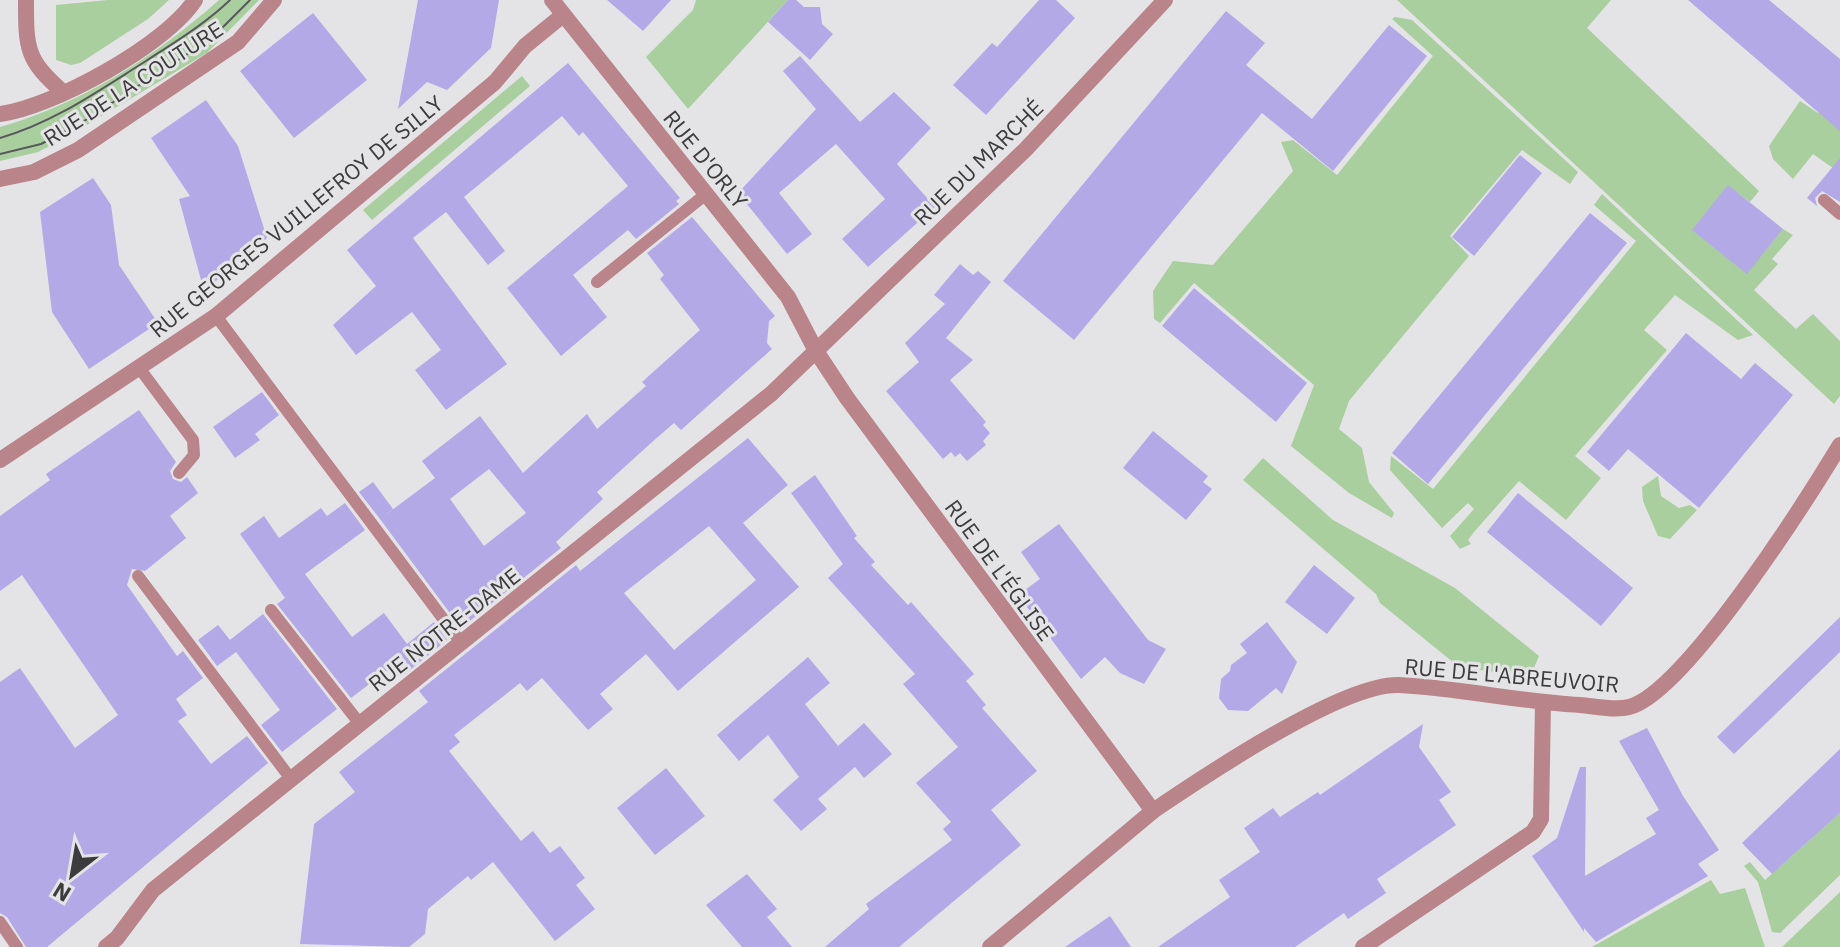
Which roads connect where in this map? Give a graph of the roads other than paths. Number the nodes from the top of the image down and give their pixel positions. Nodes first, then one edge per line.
1 (26, 0) edge
2 (195, 0) edge
3 (274, 0) edge
4 (552, 0) edge
5 (1165, 0) edge
6 (563, 15) junction
7 (64, 93) junction
8 (0, 114) edge
9 (0, 179) edge
10 (706, 194) junction
11 (1824, 200) dead end
12 (1840, 214) edge
13 (597, 282) dead end
14 (216, 316) junction
15 (816, 351) junction
16 (140, 369) junction
17 (1840, 445) edge
18 (0, 460) edge
19 (179, 473) dead end
20 (138, 576) dead end
21 (271, 610) dead end
22 (462, 644) junction
23 (1543, 703) junction
24 (360, 724) junction
25 (291, 779) junction
26 (1153, 811) junction
27 (0, 922) edge
28 (117, 944) edge
29 (17, 947) edge
30 (990, 947) edge
31 (1363, 947) edge

1 - 7 street
2 - 7 street
3 - 9 street, RUE DE LA COUTURE
4 - 6 street, RUE D'ORLY
5 - 15 street, RUE DU MARCHÉ
6 - 10 street, RUE D'ORLY
6 - 14 street, RUE GEORGES VUILLEFROY DE SILLY
7 - 8 street
10 - 13 lane
10 - 15 street, RUE D'ORLY
11 - 12 lane
14 - 16 street, RUE GEORGES VUILLEFROY DE SILLY
14 - 22 lane
15 - 22 street, RUE NOTRE-DAME
15 - 26 street, RUE DE L'ÉGLISE
16 - 18 street, RUE GEORGES VUILLEFROY DE SILLY
16 - 19 lane
17 - 23 street, RUE DE L'ABREUVOIR
20 - 25 lane
21 - 24 lane
22 - 24 street, RUE NOTRE-DAME
23 - 26 street, RUE DE L'ABREUVOIR
23 - 31 street
24 - 25 street, RUE NOTRE-DAME
25 - 28 street, RUE NOTRE-DAME
26 - 30 street, RUE DE L'ABREUVOIR
27 - 29 lane

